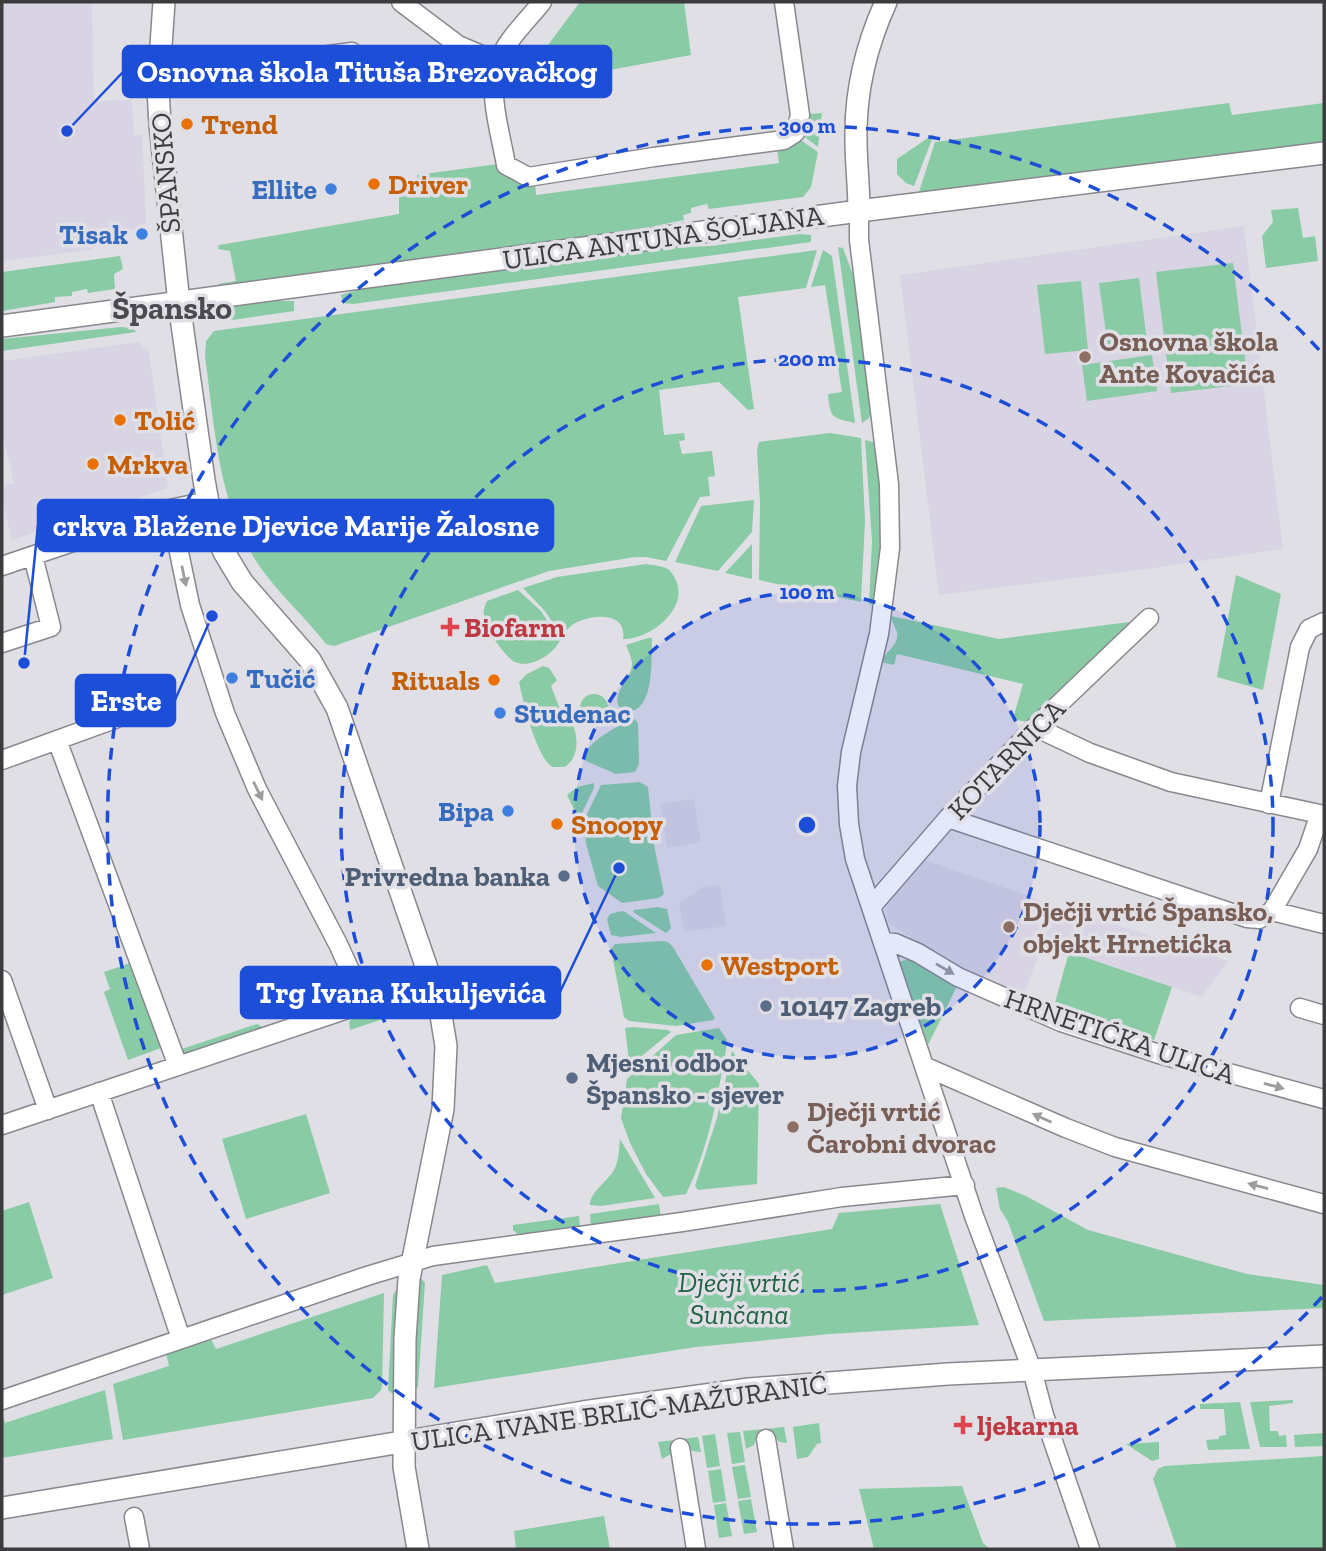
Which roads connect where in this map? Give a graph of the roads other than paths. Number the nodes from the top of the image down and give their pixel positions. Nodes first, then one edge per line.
1 (164, 2) edge
2 (401, 2) edge
3 (542, 2) edge
4 (785, 2) edge
5 (886, 2) edge
6 (352, 51) dead end
7 (498, 62) junction
8 (159, 77) junction
9 (1324, 153) edge
10 (859, 211) junction
11 (178, 303) junction
12 (2, 326) edge
13 (208, 501) junction
14 (170, 509) junction
15 (33, 556) junction
16 (2, 566) edge
17 (1149, 618) dead end
18 (1324, 622) edge
19 (2, 643) edge
20 (115, 719) dead end
21 (1035, 727) junction
22 (57, 740) junction
23 (2, 760) edge
24 (1269, 804) junction
25 (1322, 815) edge
26 (948, 818) junction
27 (871, 906) junction
28 (1272, 911) junction
29 (1324, 924) edge
30 (883, 942) junction
31 (2, 981) edge
32 (431, 981) junction
33 (5, 999) edge
34 (365, 1003) junction
35 (1300, 1008) dead end
36 (1324, 1015) edge
37 (178, 1066) junction
38 (926, 1067) junction
39 (99, 1092) junction
40 (1324, 1099) edge
41 (48, 1110) junction
42 (2, 1125) edge
43 (965, 1185) junction
44 (1324, 1204) edge
45 (413, 1261) junction
46 (181, 1339) junction
47 (1324, 1356) edge
48 (1032, 1370) junction
49 (2, 1400) edge
50 (766, 1438) dead end
51 (403, 1442) junction
52 (680, 1448) dead end
53 (2, 1508) edge
54 (134, 1517) dead end
55 (140, 1549) edge
56 (418, 1549) edge
57 (696, 1549) edge
58 (783, 1549) edge
59 (1090, 1549) edge

1 - 8 street, ŠPANSKO
2 - 7 street
3 - 7 street
4 - 7 street
5 - 10 street
6 - 8 street
8 - 11 street, ŠPANSKO
9 - 10 street, ULICA ANTUNA ŠOLJANA
10 - 11 street, ULICA ANTUNA ŠOLJANA
10 - 27 street
11 - 12 street, ULICA ANTUNA ŠOLJANA
11 - 13 street, ŠPANSKO
13 - 14 street
13 - 32 street, ŠPANSKO
14 - 15 street
14 -> 34 street
15 - 16 street
15 - 19 street
17 - 21 street, KOTARNICA
18 - 24 street
20 - 22 street
21 - 24 street
21 - 26 street, KOTARNICA
22 - 23 street
22 - 37 street
24 - 25 street
25 - 28 street
26 - 27 street, KOTARNICA
26 - 28 street
27 - 30 street
28 - 29 street
30 - 38 street
30 -> 40 street, HRNETIĆKA ULICA
31 - 33 street
32 - 34 street
32 - 45 street, ŠPANSKO
33 - 41 street
34 - 37 street
35 - 36 street
37 - 39 street
38 - 43 street
44 -> 38 street
39 - 41 street
39 - 46 street
41 - 42 street
43 - 45 street
43 - 48 street
45 - 46 street
45 - 51 street, ŠPANSKO
46 - 49 street
47 - 48 street, ULICA IVANE BRLIĆ-MAŽURANIĆ
48 - 51 street, ULICA IVANE BRLIĆ-MAŽURANIĆ
48 - 59 street
50 - 58 street
51 - 53 street, ULICA IVANE BRLIĆ-MAŽURANIĆ
51 - 56 street, ŠPANSKO
52 - 57 street
54 - 55 street

